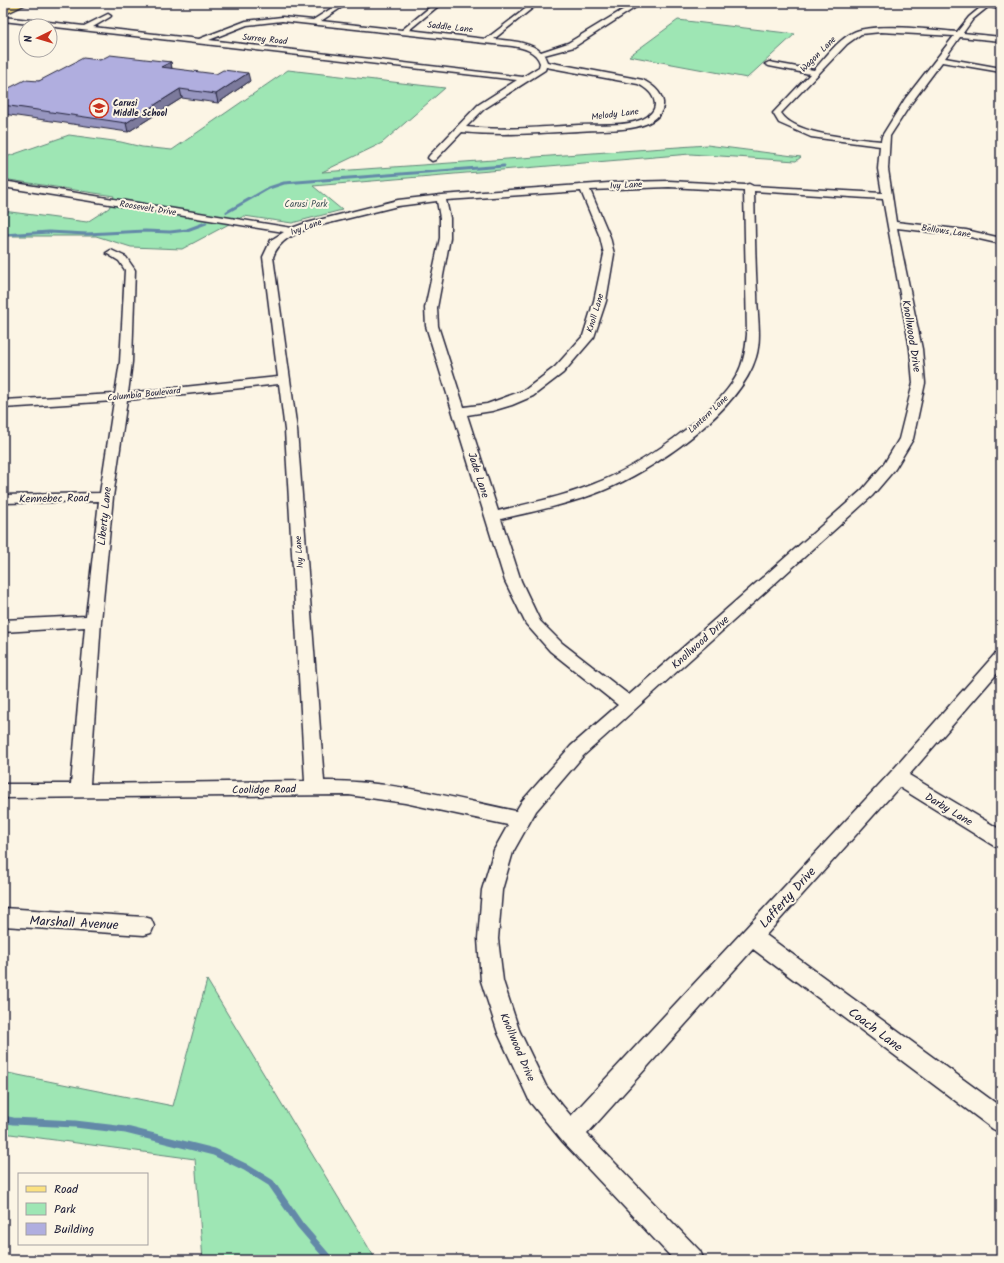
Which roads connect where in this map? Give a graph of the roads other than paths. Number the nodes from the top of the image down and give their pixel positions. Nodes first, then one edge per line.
1 (24, 3) edge
2 (345, 3) edge
3 (438, 3) edge
4 (987, 3) edge
5 (637, 4) dead end
6 (533, 5) dead end
7 (1001, 6) edge
8 (3, 12) edge
9 (108, 16) dead end
10 (3, 19) edge
11 (315, 22) junction
12 (86, 28) junction
13 (403, 32) junction
14 (958, 34) junction
15 (1001, 40) edge
16 (200, 41) junction
17 (488, 41) junction
18 (541, 54) junction
19 (940, 60) junction
20 (544, 64) junction
21 (769, 64) dead end
22 (1001, 70) edge
23 (814, 72) junction
24 (525, 79) junction
25 (460, 130) junction
26 (885, 144) junction
27 (432, 158) dead end
28 (3, 184) edge
29 (749, 187) junction
30 (584, 188) junction
31 (887, 196) junction
32 (440, 198) junction
33 (891, 224) junction
34 (293, 231) junction
35 (1001, 241) edge
36 (111, 253) dead end
37 (284, 380) junction
38 (121, 397) junction
39 (3, 404) edge
40 (459, 412) junction
41 (106, 497) junction
42 (3, 499) edge
43 (492, 517) junction
44 (93, 621) junction
45 (3, 626) edge
46 (1001, 658) edge
47 (630, 705) junction
48 (897, 777) junction
49 (315, 789) junction
50 (3, 790) edge
51 (80, 790) junction
52 (521, 820) junction
53 (1001, 840) edge
54 (3, 918) edge
55 (144, 926) dead end
56 (751, 936) junction
57 (1001, 1121) edge
58 (571, 1134) junction
59 (691, 1260) edge

1 - 8 main road
2 - 11 street
3 - 13 street
4 - 7 main road
4 - 14 street, Knollwood Drive
5 - 18 street
6 - 17 street
9 - 12 street
10 - 12 street, Surrey Road
11 - 13 street, Saddle Lane
11 - 16 street, Saddle Lane
12 - 16 street, Surrey Road
13 - 17 street, Saddle Lane
14 - 15 street, Wagon Lane
14 - 19 street, Knollwood Drive
14 - 23 street, Wagon Lane
16 - 24 street, Surrey Road
17 - 18 street, Saddle Lane
18 - 20 street
19 - 22 street
19 - 26 street, Knollwood Drive
20 - 24 street
20 - 25 street, Melody Lane
21 - 23 street
23 - 26 street, Wagon Lane
24 - 25 street
25 - 27 street
26 - 31 street, Knollwood Drive
28 - 34 street, Roosevelt Drive
29 - 30 street, Ivy Lane
29 - 31 street, Ivy Lane
29 - 43 street, Lantern Lane
30 - 32 street, Ivy Lane
30 - 40 street, Knoll Lane
31 - 33 street, Knollwood Drive
32 - 34 street, Ivy Lane
32 - 40 street, Jade Lane
33 - 35 street, Bellows Lane
33 - 47 street, Knollwood Drive
34 - 37 street, Ivy Lane
36 - 38 street, Liberty Lane
37 - 38 street, Columbia Boulevard
37 - 49 street, Ivy Lane
38 - 39 street, Columbia Boulevard
38 - 41 street, Liberty Lane
40 - 43 street, Jade Lane
41 - 42 street, Kennebec Road
41 - 44 street, Liberty Lane
43 - 47 street, Jade Lane
44 - 45 street
44 - 51 street, Liberty Lane
46 - 48 street, Lafferty Drive
47 - 52 street, Knollwood Drive
48 - 53 street, Darby Lane
48 - 56 street, Lafferty Drive
49 - 51 street, Coolidge Road
49 - 52 street, Coolidge Road
50 - 51 street, Coolidge Road
52 - 58 street, Knollwood Drive
54 - 55 street, Marshall Avenue
56 - 57 street, Coach Lane
56 - 58 street, Lafferty Drive
58 - 59 street, Knollwood Drive

